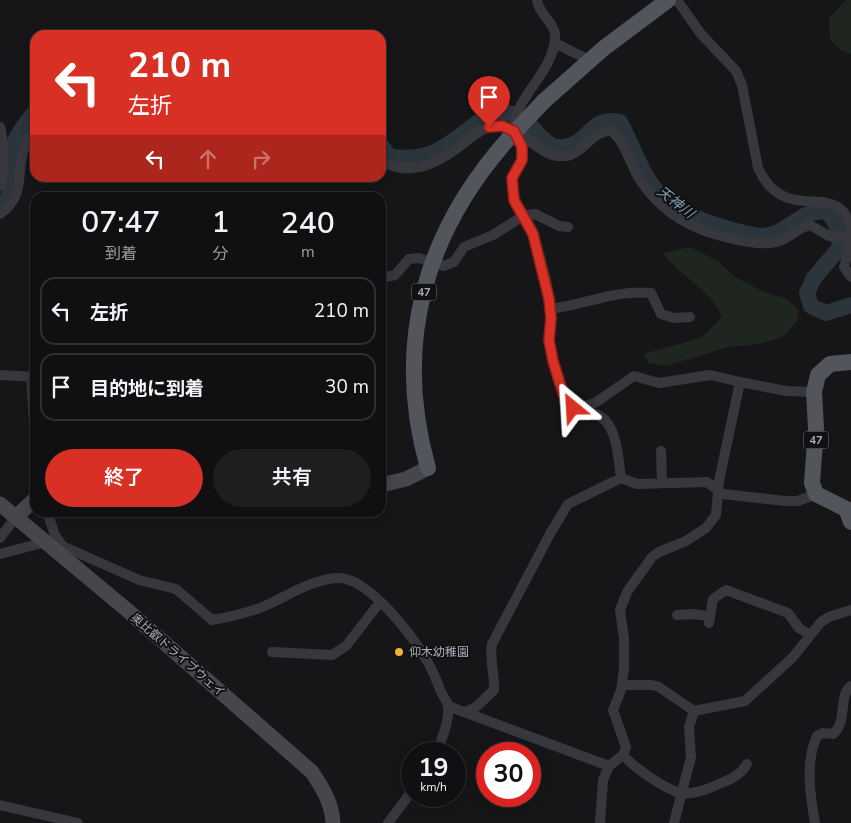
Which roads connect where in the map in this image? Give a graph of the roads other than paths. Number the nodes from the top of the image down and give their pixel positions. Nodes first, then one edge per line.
1 (536, 0) edge
2 (668, 0) edge
3 (677, 0) edge
4 (555, 43) junction
5 (589, 60) junction
6 (0, 127) edge
7 (512, 131) junction
8 (30, 139) edge
9 (11, 161) junction
10 (386, 161) edge
11 (0, 186) edge
12 (0, 214) edge
13 (522, 216) junction
14 (568, 227) dead end
15 (850, 237) edge
16 (431, 262) junction
17 (386, 277) edge
18 (851, 277) edge
19 (550, 310) junction
20 (690, 317) dead end
21 (851, 362) edge
22 (0, 375) edge
23 (30, 377) edge
24 (740, 382) junction
25 (814, 392) junction
26 (573, 408) junction
27 (661, 451) dead end
28 (428, 468) joint
29 (621, 478) junction
30 (662, 482) junction
31 (386, 484) edge
32 (718, 490) junction
33 (816, 494) junction
34 (0, 504) edge
35 (30, 504) edge
36 (16, 517) junction
37 (49, 517) edge
38 (851, 522) edge
39 (0, 538) edge
40 (46, 542) junction
41 (61, 550) junction
42 (0, 554) edge
43 (380, 602) junction
44 (851, 610) edge
45 (677, 616) dead end
46 (810, 635) junction
47 (272, 652) dead end
48 (622, 685) junction
49 (851, 686) edge
50 (448, 706) junction
51 (694, 711) junction
52 (465, 712) junction
53 (440, 742) edge
54 (623, 755) junction
55 (747, 764) dead end
56 (609, 766) junction
57 (681, 793) junction
58 (0, 805) edge
59 (401, 806) edge
60 (78, 823) edge
61 (333, 823) edge
62 (388, 823) edge
63 (600, 823) edge
64 (674, 823) edge
65 (815, 823) edge

1 - 4 street
2 - 5 main road, 47
3 - 15 street
4 - 5 street
4 - 7 street
5 - 7 main road, 47, bridge
6 - 9 street
7 - 10 street
7 - 13 street
7 - 15 street
7 - 16 main road, 47
8 - 9 street
9 - 11 street
9 - 12 street
13 - 14 street
13 - 16 street
13 - 19 street
15 - 18 street
16 - 17 street
16 - 28 main road, 47
19 - 20 street
19 - 26 street
21 - 25 main road, 47
22 - 23 street
24 - 25 street
24 - 26 street
24 - 32 street
25 - 33 main road, 47
26 - 29 street
27 - 30 street
28 - 31 street
29 - 30 street
29 - 52 street
30 - 32 street
32 - 33 street
32 - 48 street
33 - 38 main road
34 - 36 street, 奥比叡ドライブウェイ
35 - 36 street
36 - 39 street
36 - 40 street, 奥比叡ドライブウェイ
37 - 41 street
40 - 41 street, 奥比叡ドライブウェイ
40 - 42 street
41 - 43 street
41 - 61 street, 奥比叡ドライブウェイ
43 - 47 street
43 - 50 street
44 - 46 street
45 - 46 street
46 - 51 street
48 - 51 street
48 - 54 street
49 - 65 street
50 - 52 street
50 - 53 street
51 - 57 street
52 - 56 street
54 - 56 street
54 - 57 street
55 - 57 street
56 - 63 street
57 - 64 street
58 - 60 street
59 - 62 street

